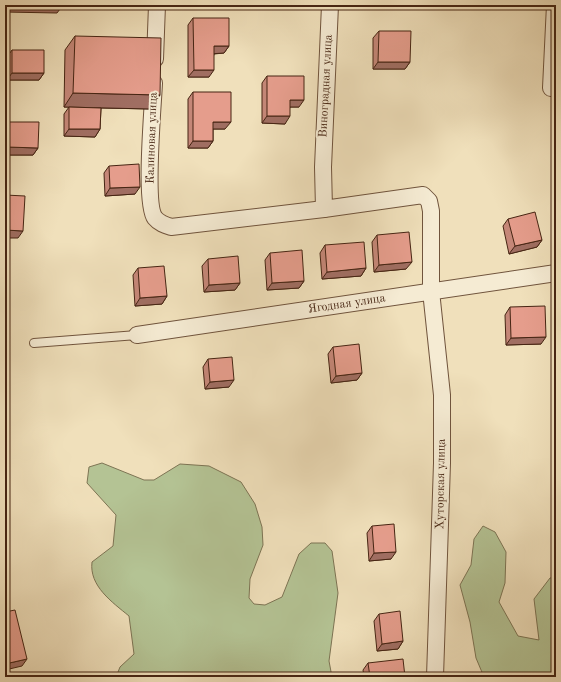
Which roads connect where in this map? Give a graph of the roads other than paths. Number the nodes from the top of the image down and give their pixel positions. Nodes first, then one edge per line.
1 (157, 5) edge
2 (330, 5) edge
3 (555, 5) edge
4 (551, 88) dead end
5 (324, 209) junction
6 (556, 273) edge
7 (431, 291) junction
8 (137, 335) joint
9 (34, 343) dead end
10 (435, 677) edge

1 - 5 street, Калиновая улица
2 - 5 street, Виноградная улица
3 - 4 street
5 - 7 street, Хуторская улица
6 - 7 street, Ягодная улица
7 - 8 street, Ягодная улица
7 - 10 street, Хуторская улица
8 - 9 lane

